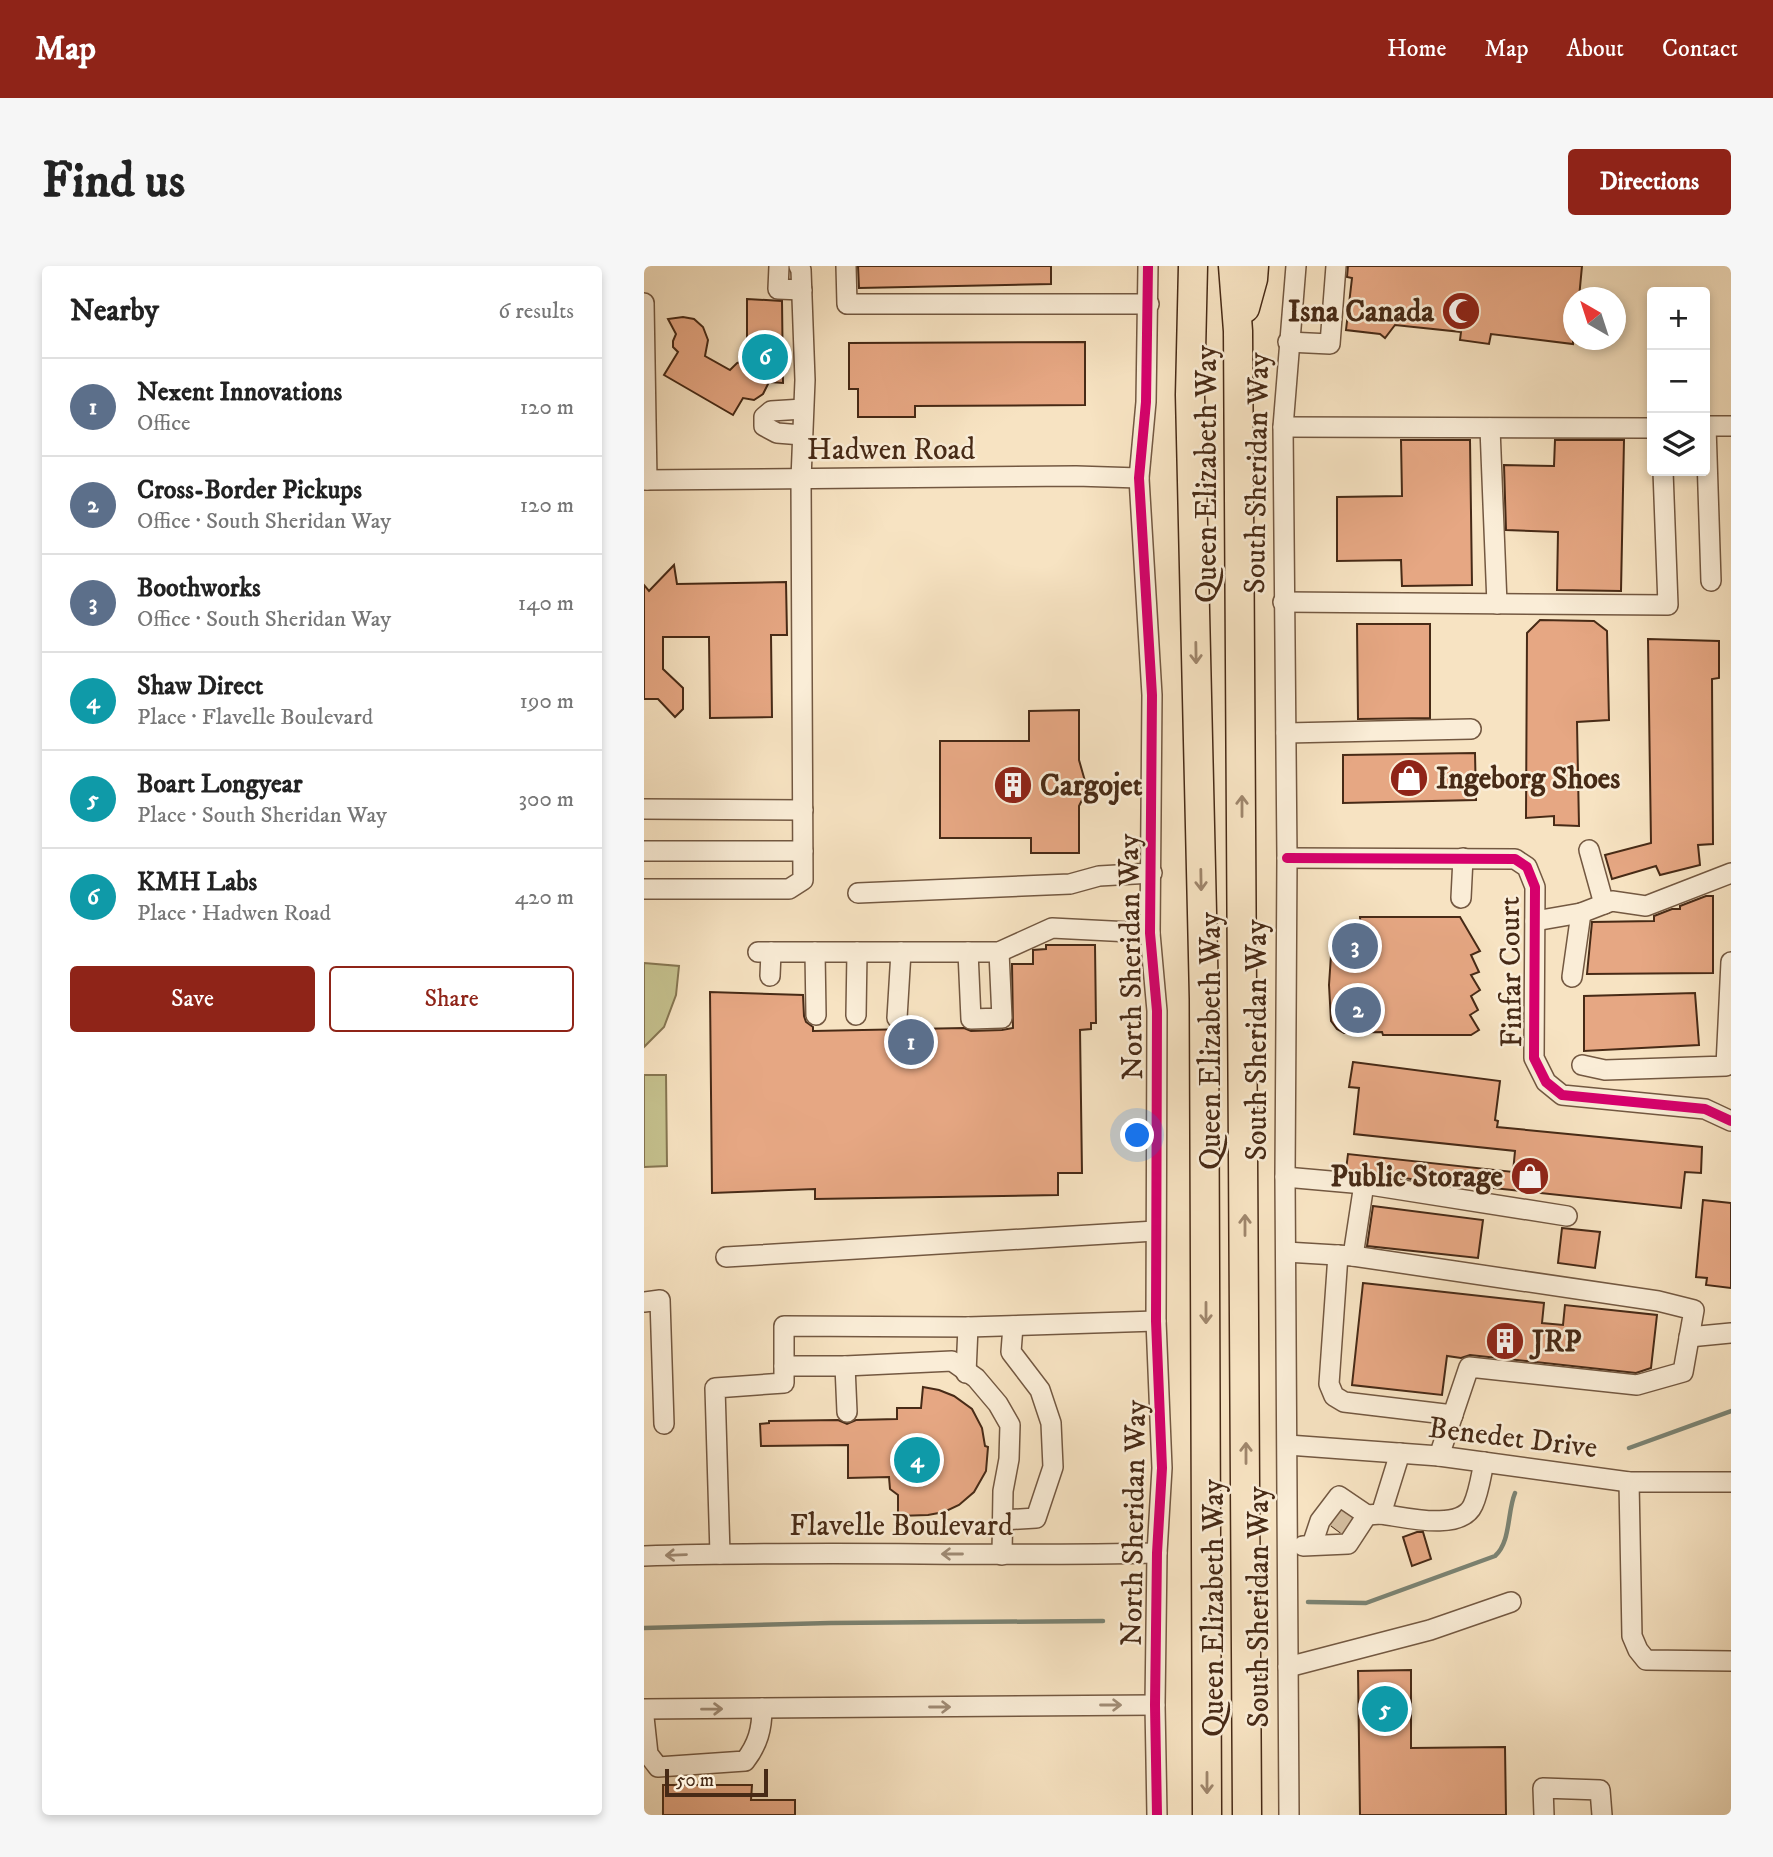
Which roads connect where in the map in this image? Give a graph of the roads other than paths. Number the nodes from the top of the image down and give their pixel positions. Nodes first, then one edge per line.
1 (779, 266) edge
2 (799, 266) edge
3 (846, 266) edge
4 (1148, 266) edge
5 (1193, 266) edge
6 (1233, 266) edge
7 (1254, 266) edge
8 (1296, 266) edge
9 (1336, 266) edge
10 (802, 290) junction
11 (644, 303) edge
12 (1149, 304) junction
13 (1238, 331) junction
14 (1288, 342) junction
15 (803, 409) junction
16 (1710, 426) edge
17 (1731, 426) edge
18 (1283, 427) junction
19 (1490, 428) junction
20 (1647, 428) edge
21 (802, 435) junction
22 (1663, 476) edge
23 (1707, 476) edge
24 (1139, 478) junction
25 (801, 479) junction
26 (645, 480) edge
27 (1711, 580) dead end
28 (1283, 602) junction
29 (1497, 604) junction
30 (1471, 729) dead end
31 (1286, 733) junction
32 (644, 808) edge
33 (803, 810) junction
34 (1589, 850) dead end
35 (644, 851) edge
36 (803, 851) junction
37 (1287, 858) junction
38 (1463, 859) junction
39 (1152, 873) junction
40 (1731, 873) edge
41 (644, 889) edge
42 (858, 893) dead end
43 (1461, 898) dead end
44 (1604, 904) junction
45 (1581, 913) junction
46 (1535, 921) junction
47 (1150, 933) junction
48 (815, 952) junction
49 (857, 952) junction
50 (901, 952) junction
51 (968, 952) junction
52 (999, 952) junction
53 (1731, 962) edge
54 (770, 976) dead end
55 (1572, 977) dead end
56 (816, 1015) dead end
57 (856, 1016) dead end
58 (897, 1018) dead end
59 (1582, 1065) dead end
60 (1731, 1121) edge
61 (1285, 1177) junction
62 (1364, 1184) junction
63 (1567, 1216) dead end
64 (1155, 1231) junction
65 (1286, 1252) junction
66 (1346, 1256) junction
67 (726, 1257) dead end
68 (644, 1302) edge
69 (1156, 1321) junction
70 (1013, 1326) junction
71 (968, 1327) junction
72 (1731, 1332) edge
73 (1689, 1337) junction
74 (783, 1366) junction
75 (845, 1366) junction
76 (966, 1373) junction
77 (847, 1412) dead end
78 (1453, 1415) junction
79 (664, 1424) dead end
80 (1288, 1444) junction
81 (1400, 1453) junction
82 (1439, 1456) junction
83 (1484, 1462) junction
84 (1629, 1482) junction
85 (1731, 1482) edge
86 (1003, 1520) junction
87 (1347, 1524) junction
88 (1288, 1547) junction
89 (720, 1553) junction
90 (1157, 1553) junction
91 (1002, 1555) junction
92 (644, 1556) edge
93 (1511, 1602) dead end
94 (1731, 1661) edge
95 (1288, 1667) junction
96 (1155, 1706) junction
97 (762, 1708) junction
98 (644, 1709) edge
99 (644, 1717) edge
100 (1157, 1815) edge
101 (1207, 1815) edge
102 (1247, 1815) edge
103 (1289, 1815) edge
104 (1544, 1815) edge
105 (1602, 1815) edge

1 - 10 street
2 - 10 street
3 - 12 street
4 - 12 street, North Sheridan Way
5 -> 101 highway, Queen Elizabeth Way
6 - 13 highway, Queen Elizabeth Way
7 - 13 highway
8 - 14 street, South Sheridan Way
9 - 14 street
10 - 15 street
11 - 26 street
12 - 24 street, North Sheridan Way
102 -> 13 highway, Queen Elizabeth Way
14 - 18 street, South Sheridan Way
15 - 21 street
15 - 21 street
16 - 17 street
18 - 19 street
18 - 28 street, South Sheridan Way
19 - 20 street
19 - 29 street
21 - 25 street
22 - 29 street
23 - 27 street
24 - 25 street, Hadwen Road
24 - 39 street, North Sheridan Way
25 - 26 street, Hadwen Road
25 - 33 street
28 - 29 street
28 - 31 street, South Sheridan Way
30 - 31 street
31 - 37 street, South Sheridan Way
32 - 33 street
33 - 36 street
34 - 44 street
35 - 36 street
36 - 41 street
37 - 38 street, Finfar Court
37 - 61 street, South Sheridan Way
38 - 43 street
38 - 46 street, Finfar Court
39 - 42 street
39 - 47 street, North Sheridan Way
40 - 44 street
44 - 45 street
45 - 46 street
45 - 55 street
46 - 60 street, Finfar Court
47 - 52 street
47 - 64 street, North Sheridan Way
48 - 49 street
48 - 54 street
48 - 56 street
49 - 50 street
49 - 57 street
50 - 51 street
50 - 58 street
51 - 52 street
51 - 52 street
53 - 59 street
61 - 62 street
61 - 65 street, South Sheridan Way
62 - 63 street
62 - 66 street
64 - 67 street
64 - 69 street, North Sheridan Way
65 - 66 street
65 - 80 street, South Sheridan Way
66 - 73 street
66 - 78 street
68 - 79 street
69 - 70 street
69 - 90 street, North Sheridan Way
70 - 71 street
70 - 86 street
71 - 74 street
71 - 76 street
72 - 73 street
73 - 78 street
74 - 75 street
74 - 89 street
75 - 76 street
75 - 77 street
76 - 86 street
78 - 82 street
80 - 81 street, Benedet Drive
80 - 88 street, South Sheridan Way
81 - 82 street, Benedet Drive
81 - 87 street
82 - 83 street, Benedet Drive
83 - 84 street, Benedet Drive
83 - 87 street
84 - 85 street, Benedet Drive
84 - 94 street
86 - 91 street
87 - 88 street
88 - 95 street, South Sheridan Way
91 -> 89 street, Flavelle Boulevard
89 -> 92 street, Flavelle Boulevard
90 - 91 street, Flavelle Boulevard
90 - 96 street, North Sheridan Way
93 - 95 street
95 - 103 street, South Sheridan Way
97 -> 96 street
96 - 100 street, North Sheridan Way
98 -> 97 street
97 - 99 street
104 - 105 street

